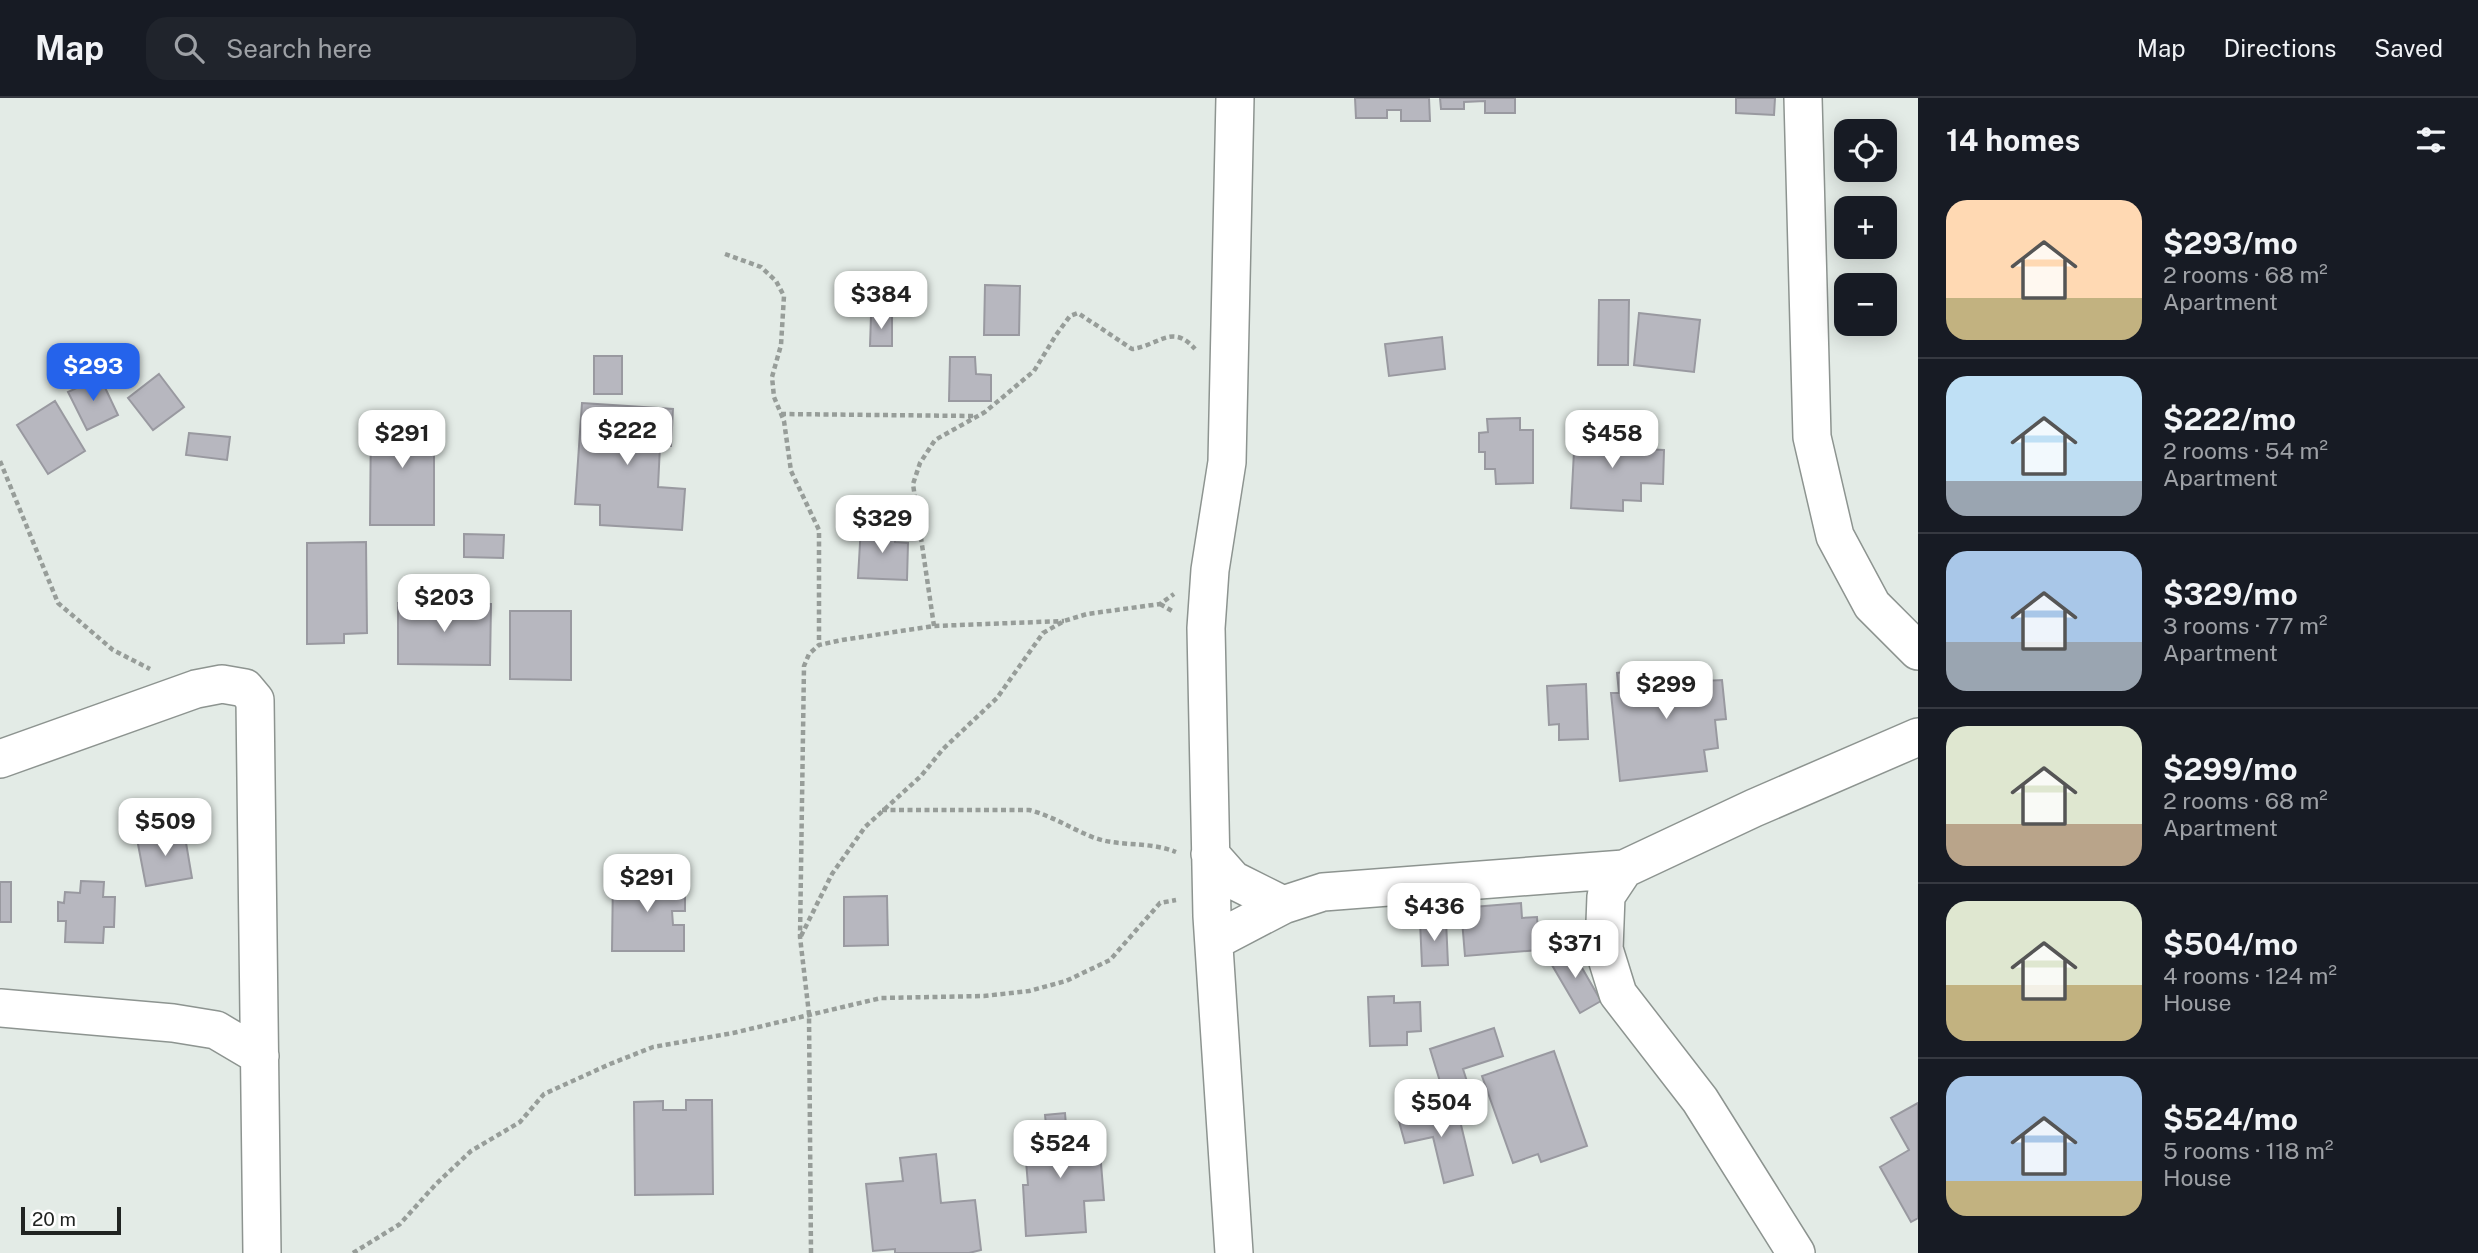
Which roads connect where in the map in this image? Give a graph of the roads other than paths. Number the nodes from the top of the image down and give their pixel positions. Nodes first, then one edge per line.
1 (1235, 98) edge
2 (1803, 98) edge
3 (1918, 651) edge
4 (1918, 737) edge
5 (0, 759) edge
6 (1210, 859) junction
7 (1624, 869) junction
8 (1283, 905) junction
9 (1213, 928) junction
10 (0, 1008) edge
11 (260, 1056) junction
12 (262, 1253) edge
13 (1234, 1253) edge
14 (1796, 1253) edge

1 - 6 street
2 - 3 street
4 - 7 street
5 - 11 street
6 - 8 street
6 - 9 street
7 - 8 street
7 - 14 street
8 - 9 street
9 - 13 street
10 - 11 street
11 - 12 street

